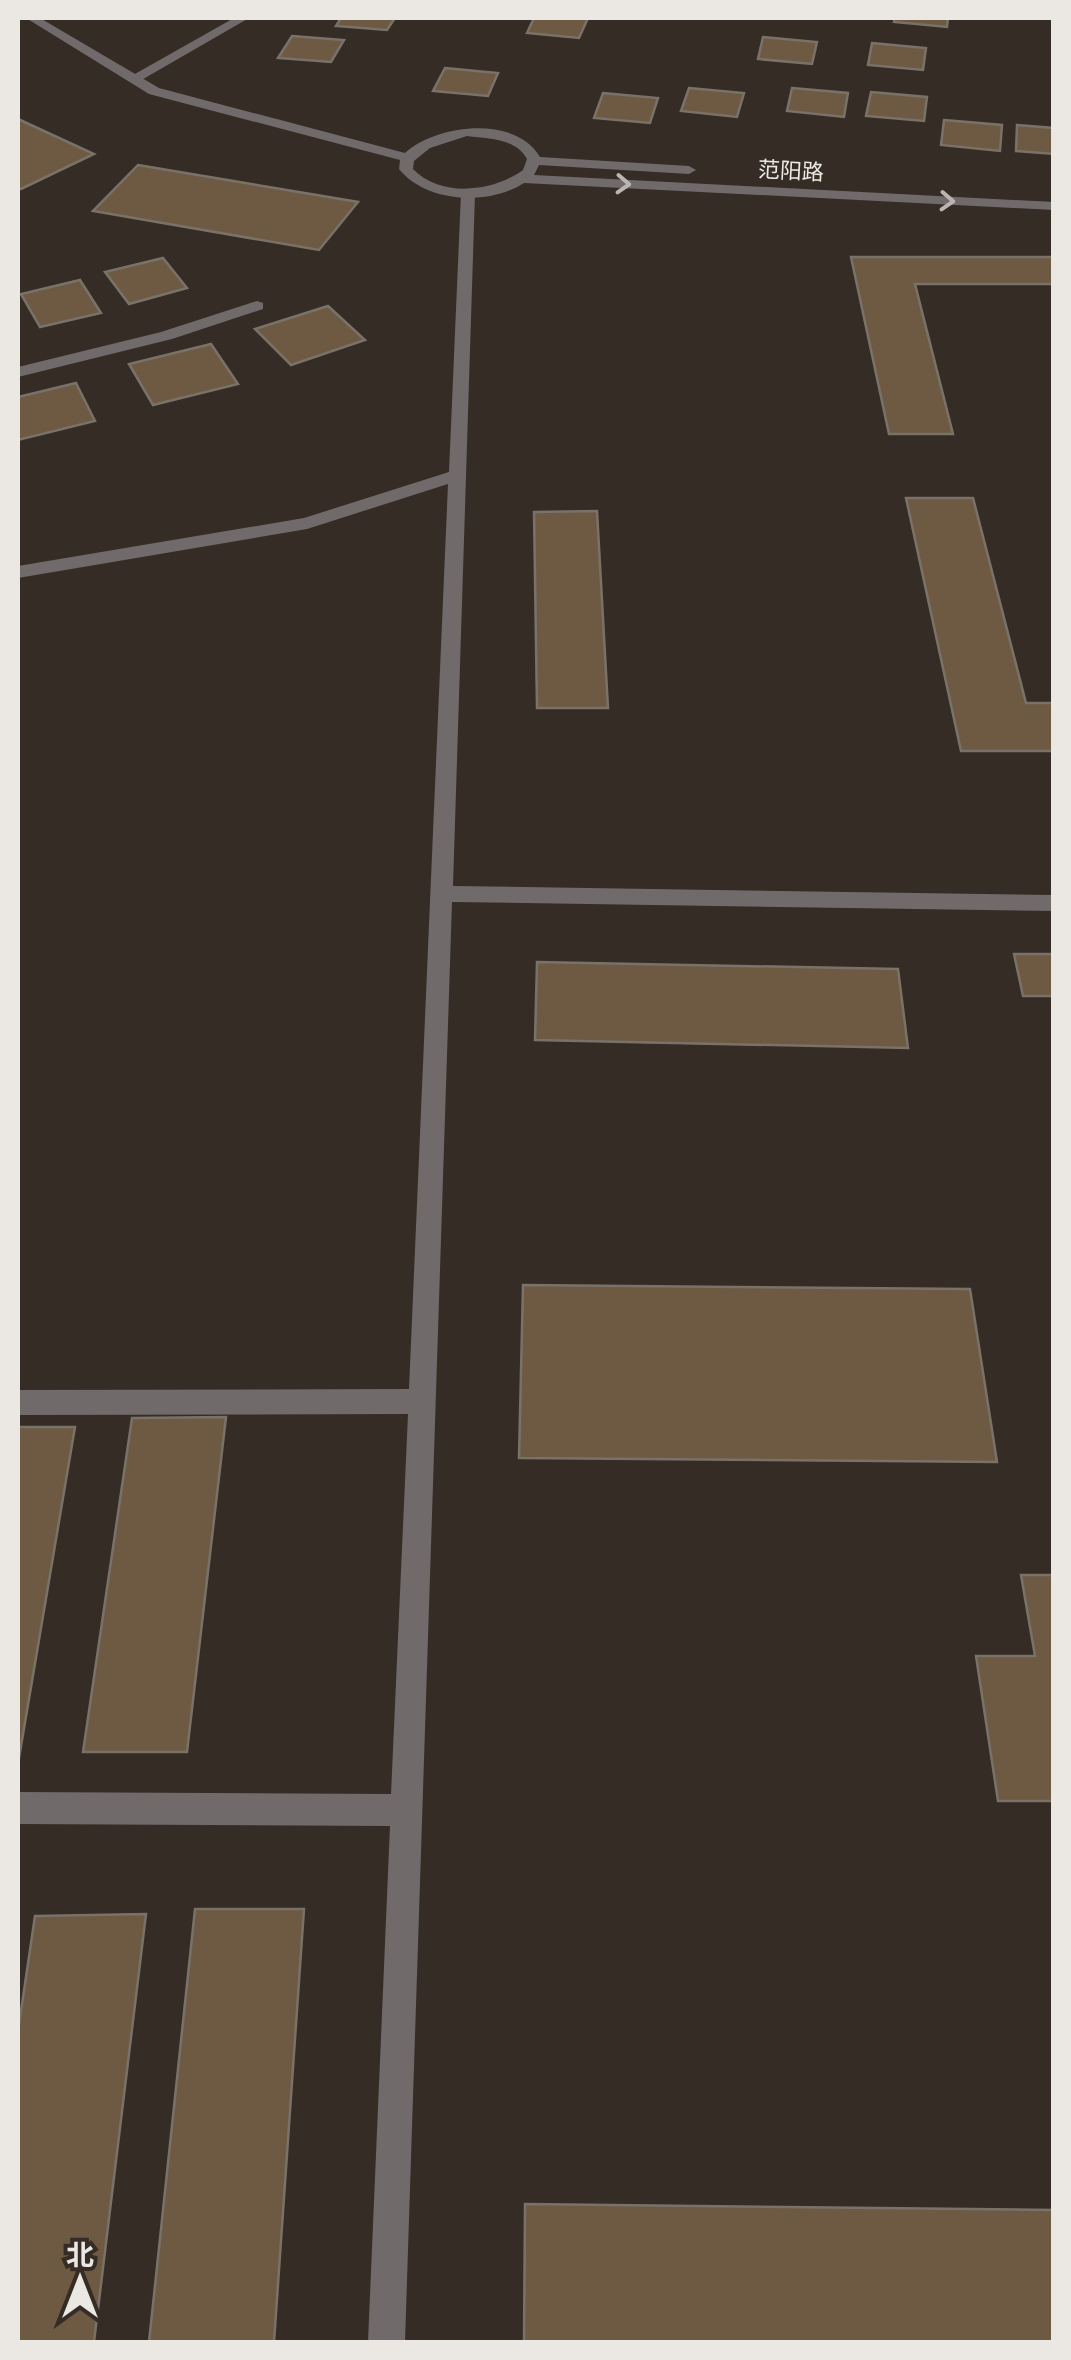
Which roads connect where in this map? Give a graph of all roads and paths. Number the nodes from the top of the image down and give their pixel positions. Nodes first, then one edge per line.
1 (32, 18) edge
2 (243, 18) edge
3 (133, 78) junction
4 (408, 158) junction
5 (536, 162) junction
6 (526, 179) junction
7 (1054, 192) edge
8 (468, 193) junction
9 (1054, 206) edge
10 (257, 306) dead end
11 (18, 372) edge
12 (457, 474) junction
13 (18, 572) edge
14 (441, 894) junction
15 (1054, 903) edge
16 (422, 1400) junction
17 (18, 1402) edge
18 (18, 1808) edge
19 (406, 1810) junction
20 (386, 2342) edge

1 - 3 street
2 - 3 street
3 - 4 street
4 - 5 street
4 - 8 street
5 - 6 street
5 - 7 street, 范阳路
6 - 8 street, 范阳路
6 -> 9 street, 范阳路
8 - 12 street
10 - 11 street
12 - 13 street
12 - 14 street
14 - 15 street
14 - 16 street
16 - 17 street
16 - 19 street
18 - 19 street
19 - 20 street

